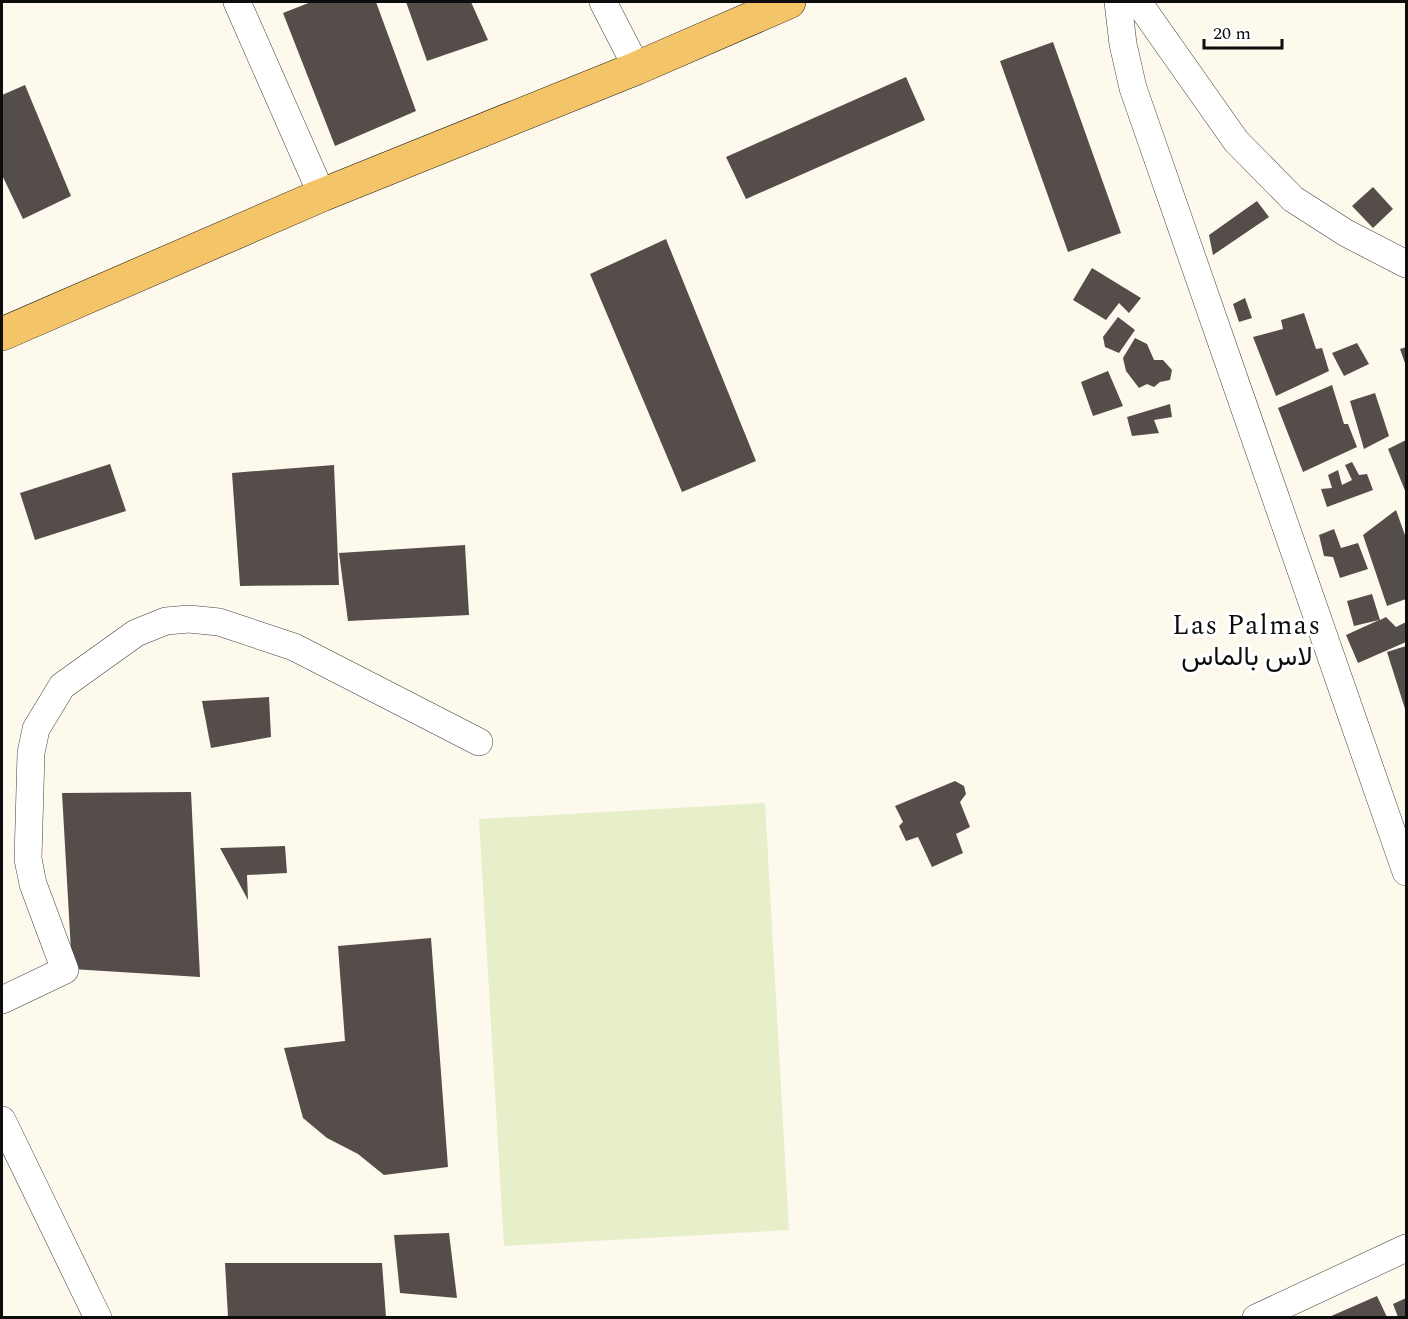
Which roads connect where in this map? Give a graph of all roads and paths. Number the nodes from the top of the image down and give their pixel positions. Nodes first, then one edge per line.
1 (237, 2) edge
2 (603, 2) edge
3 (789, 2) edge
4 (1118, 2) edge
5 (1138, 2) edge
6 (637, 68) junction
7 (322, 195) junction
8 (1407, 264) edge
9 (2, 334) edge
10 (479, 742) dead end
11 (1407, 872) edge
12 (2, 1000) edge
13 (2, 1120) edge
14 (1407, 1248) edge
15 (98, 1317) edge
16 (1256, 1317) edge

1 - 7 street
2 - 6 street
3 - 6 main road
4 - 11 street
5 - 8 street
6 - 7 main road
7 - 9 main road
10 - 12 street
13 - 15 street
14 - 16 street

